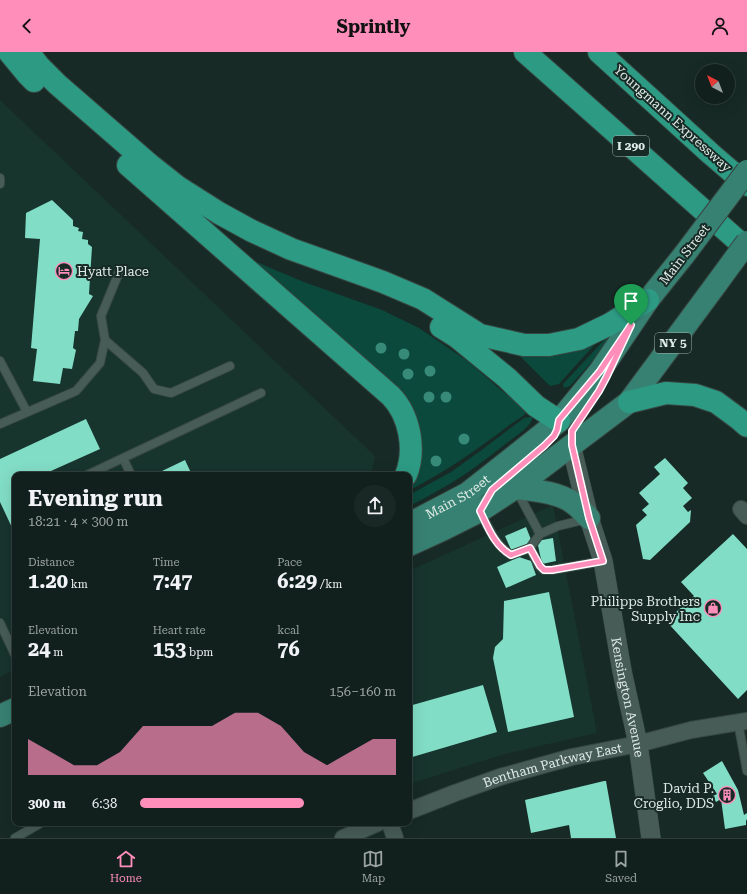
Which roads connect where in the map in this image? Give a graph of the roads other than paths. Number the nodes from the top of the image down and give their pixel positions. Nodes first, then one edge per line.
1 (9, 52) edge
2 (28, 52) edge
3 (525, 52) edge
4 (598, 52) edge
5 (747, 171) edge
6 (0, 178) edge
7 (0, 184) edge
8 (747, 185) edge
9 (154, 188) junction
10 (745, 246) edge
11 (120, 270) dead end
12 (648, 300) junction
13 (631, 325) junction
14 (480, 335) junction
15 (105, 340) junction
16 (0, 361) edge
17 (230, 366) dead end
18 (261, 393) dead end
19 (629, 402) junction
20 (27, 412) junction
21 (559, 420) junction
22 (0, 424) edge
23 (747, 426) edge
24 (572, 445) junction
25 (123, 458) junction
26 (93, 472) edge
27 (130, 472) edge
28 (407, 472) edge
29 (515, 488) junction
30 (480, 511) junction
31 (589, 518) junction
32 (412, 522) edge
33 (540, 534) junction
34 (412, 544) edge
35 (530, 548) junction
36 (603, 561) junction
37 (0, 623) edge
38 (12, 649) edge
39 (12, 710) edge
40 (0, 716) edge
41 (743, 721) edge
42 (638, 744) junction
43 (747, 772) edge
44 (412, 810) edge
45 (36, 826) edge
46 (371, 826) edge
47 (391, 826) edge
48 (15, 838) edge
49 (344, 838) edge
50 (395, 838) edge
51 (651, 838) edge

1 - 9 highway
2 - 14 highway
3 - 10 highway, I 290
4 - 8 highway, Youngmann Expressway
5 - 12 main road, Main Street, bridge
6 - 7 lane
9 - 21 highway
9 - 28 highway
10 - 19 main road, Main Street / NY 5, bridge
11 - 15 lane
12 - 13 main road, Main Street
12 - 14 highway
13 - 21 main road, Main Street
13 - 24 main road
14 - 21 highway
15 - 17 lane
15 - 20 lane
16 - 20 lane
18 - 25 lane
19 - 23 highway
19 - 24 main road, Main Street / NY 5
20 - 22 lane
21 - 24 main road, Kensington Avenue
21 - 30 main road
21 - 32 main road, Main Street
24 - 29 main road, Main Street / NY 5
24 - 31 street, Kensington Avenue
25 - 26 lane
25 - 27 lane
29 - 30 main road, Main Street / NY 5
29 - 31 main road
29 - 33 lane
30 - 34 main road, Main Street / NY 5
30 - 35 lane
31 - 33 lane
31 - 36 street, Kensington Avenue
33 - 35 lane
35 - 36 lane
36 - 42 street, Kensington Avenue
37 - 38 lane
39 - 40 main road
41 - 42 street, Bentham Parkway East
41 - 43 lane
42 - 44 street, Bentham Parkway East
42 - 51 street, Kensington Avenue
45 - 48 lane
46 - 49 street
47 - 50 street

